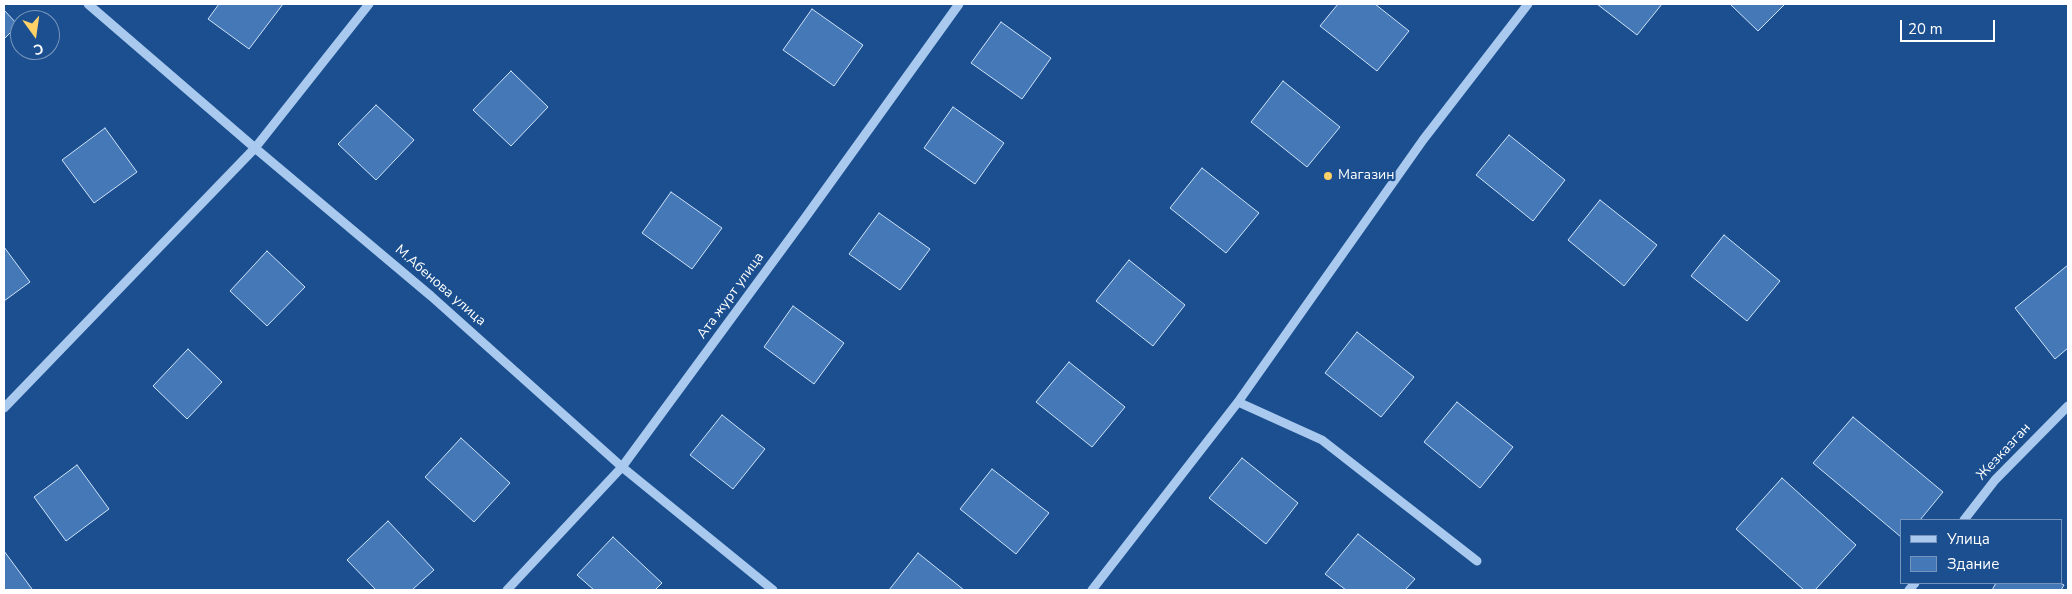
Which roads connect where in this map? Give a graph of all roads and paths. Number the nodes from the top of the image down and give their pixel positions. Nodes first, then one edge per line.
1 (88, 4) edge
2 (370, 4) edge
3 (959, 4) edge
4 (1528, 4) edge
5 (255, 148) junction
6 (1238, 402) junction
7 (2068, 406) edge
8 (4, 408) edge
9 (622, 467) junction
10 (1965, 519) edge
11 (1477, 561) dead end
12 (507, 590) edge
13 (773, 590) edge
14 (1092, 590) edge

1 - 5 street, М.Абенова улица
2 - 5 street
3 - 9 street, Ата журт улица
4 - 6 street
5 - 8 street
5 - 9 street, М.Абенова улица
6 - 11 street
6 - 14 street
7 - 10 street, Жезказган
9 - 12 street, Ата журт улица
9 - 13 street, М.Абенова улица

